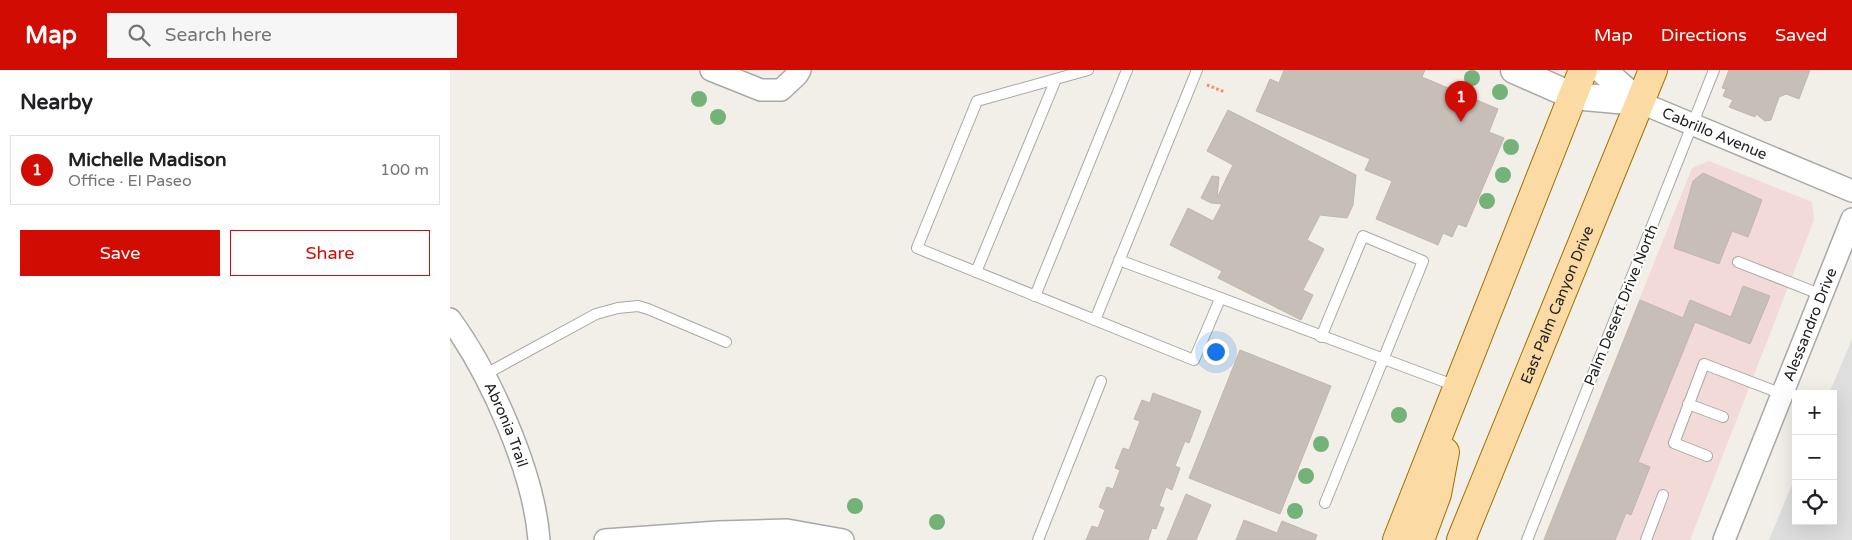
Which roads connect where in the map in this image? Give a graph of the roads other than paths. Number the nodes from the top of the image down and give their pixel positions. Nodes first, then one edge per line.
1 (711, 70) edge
2 (800, 70) edge
3 (1088, 70) edge
4 (1127, 70) edge
5 (1197, 70) edge
6 (1514, 70) edge
7 (1583, 70) edge
8 (1602, 70) edge
9 (1652, 70) edge
10 (1714, 70) edge
11 (1056, 79) junction
12 (1573, 96) junction
13 (1639, 102) junction
14 (1693, 124) junction
15 (1852, 191) edge
16 (1852, 219) edge
17 (1120, 260) junction
18 (1738, 262) dead end
19 (976, 272) junction
20 (1822, 295) junction
21 (1035, 296) junction
22 (1220, 299) junction
23 (450, 319) edge
24 (1095, 320) junction
25 (1321, 337) junction
26 (726, 342) dead end
27 (1383, 360) junction
28 (484, 375) junction
29 (1101, 381) dead end
30 (1782, 394) junction
31 (1453, 398) junction
32 (1688, 404) junction
33 (1723, 417) dead end
34 (1707, 456) dead end
35 (1663, 496) dead end
36 (1325, 503) dead end
37 (539, 540) edge
38 (605, 540) edge
39 (843, 540) edge
40 (1038, 540) edge
41 (1397, 540) edge
42 (1420, 540) edge
43 (1460, 540) edge
44 (1527, 540) edge
45 (1646, 540) edge
46 (1724, 540) edge

1 - 2 street
3 - 11 lane
4 - 21 lane
5 - 17 lane
6 - 12 street, Cabrillo Avenue
7 - 12 main road
8 - 13 street
9 - 13 main road, East Palm Canyon Drive
10 - 14 lane, Palm Desert Drive North
11 - 19 lane
11 - 19 lane
12 - 13 street, Cabrillo Avenue
12 - 31 main road
13 - 14 street, Cabrillo Avenue
13 - 43 main road, East Palm Canyon Drive
14 - 15 street, Cabrillo Avenue
14 - 44 lane, Palm Desert Drive North
16 - 20 street, Alessandro Drive
17 - 22 lane
17 - 24 lane
18 - 20 lane
19 - 21 lane
20 - 30 street, Alessandro Drive
21 - 24 lane
22 - 24 lane
22 - 25 lane
23 - 28 street, Abronia Trail
25 - 27 lane
25 - 27 lane
26 - 28 lane
27 - 31 lane
27 - 36 lane
28 - 37 street, Abronia Trail
29 - 40 lane
30 - 32 lane
30 - 46 street, Alessandro Drive
31 - 41 main road
31 - 42 main road
32 - 33 lane
32 - 34 lane
35 - 45 lane
38 - 39 street

